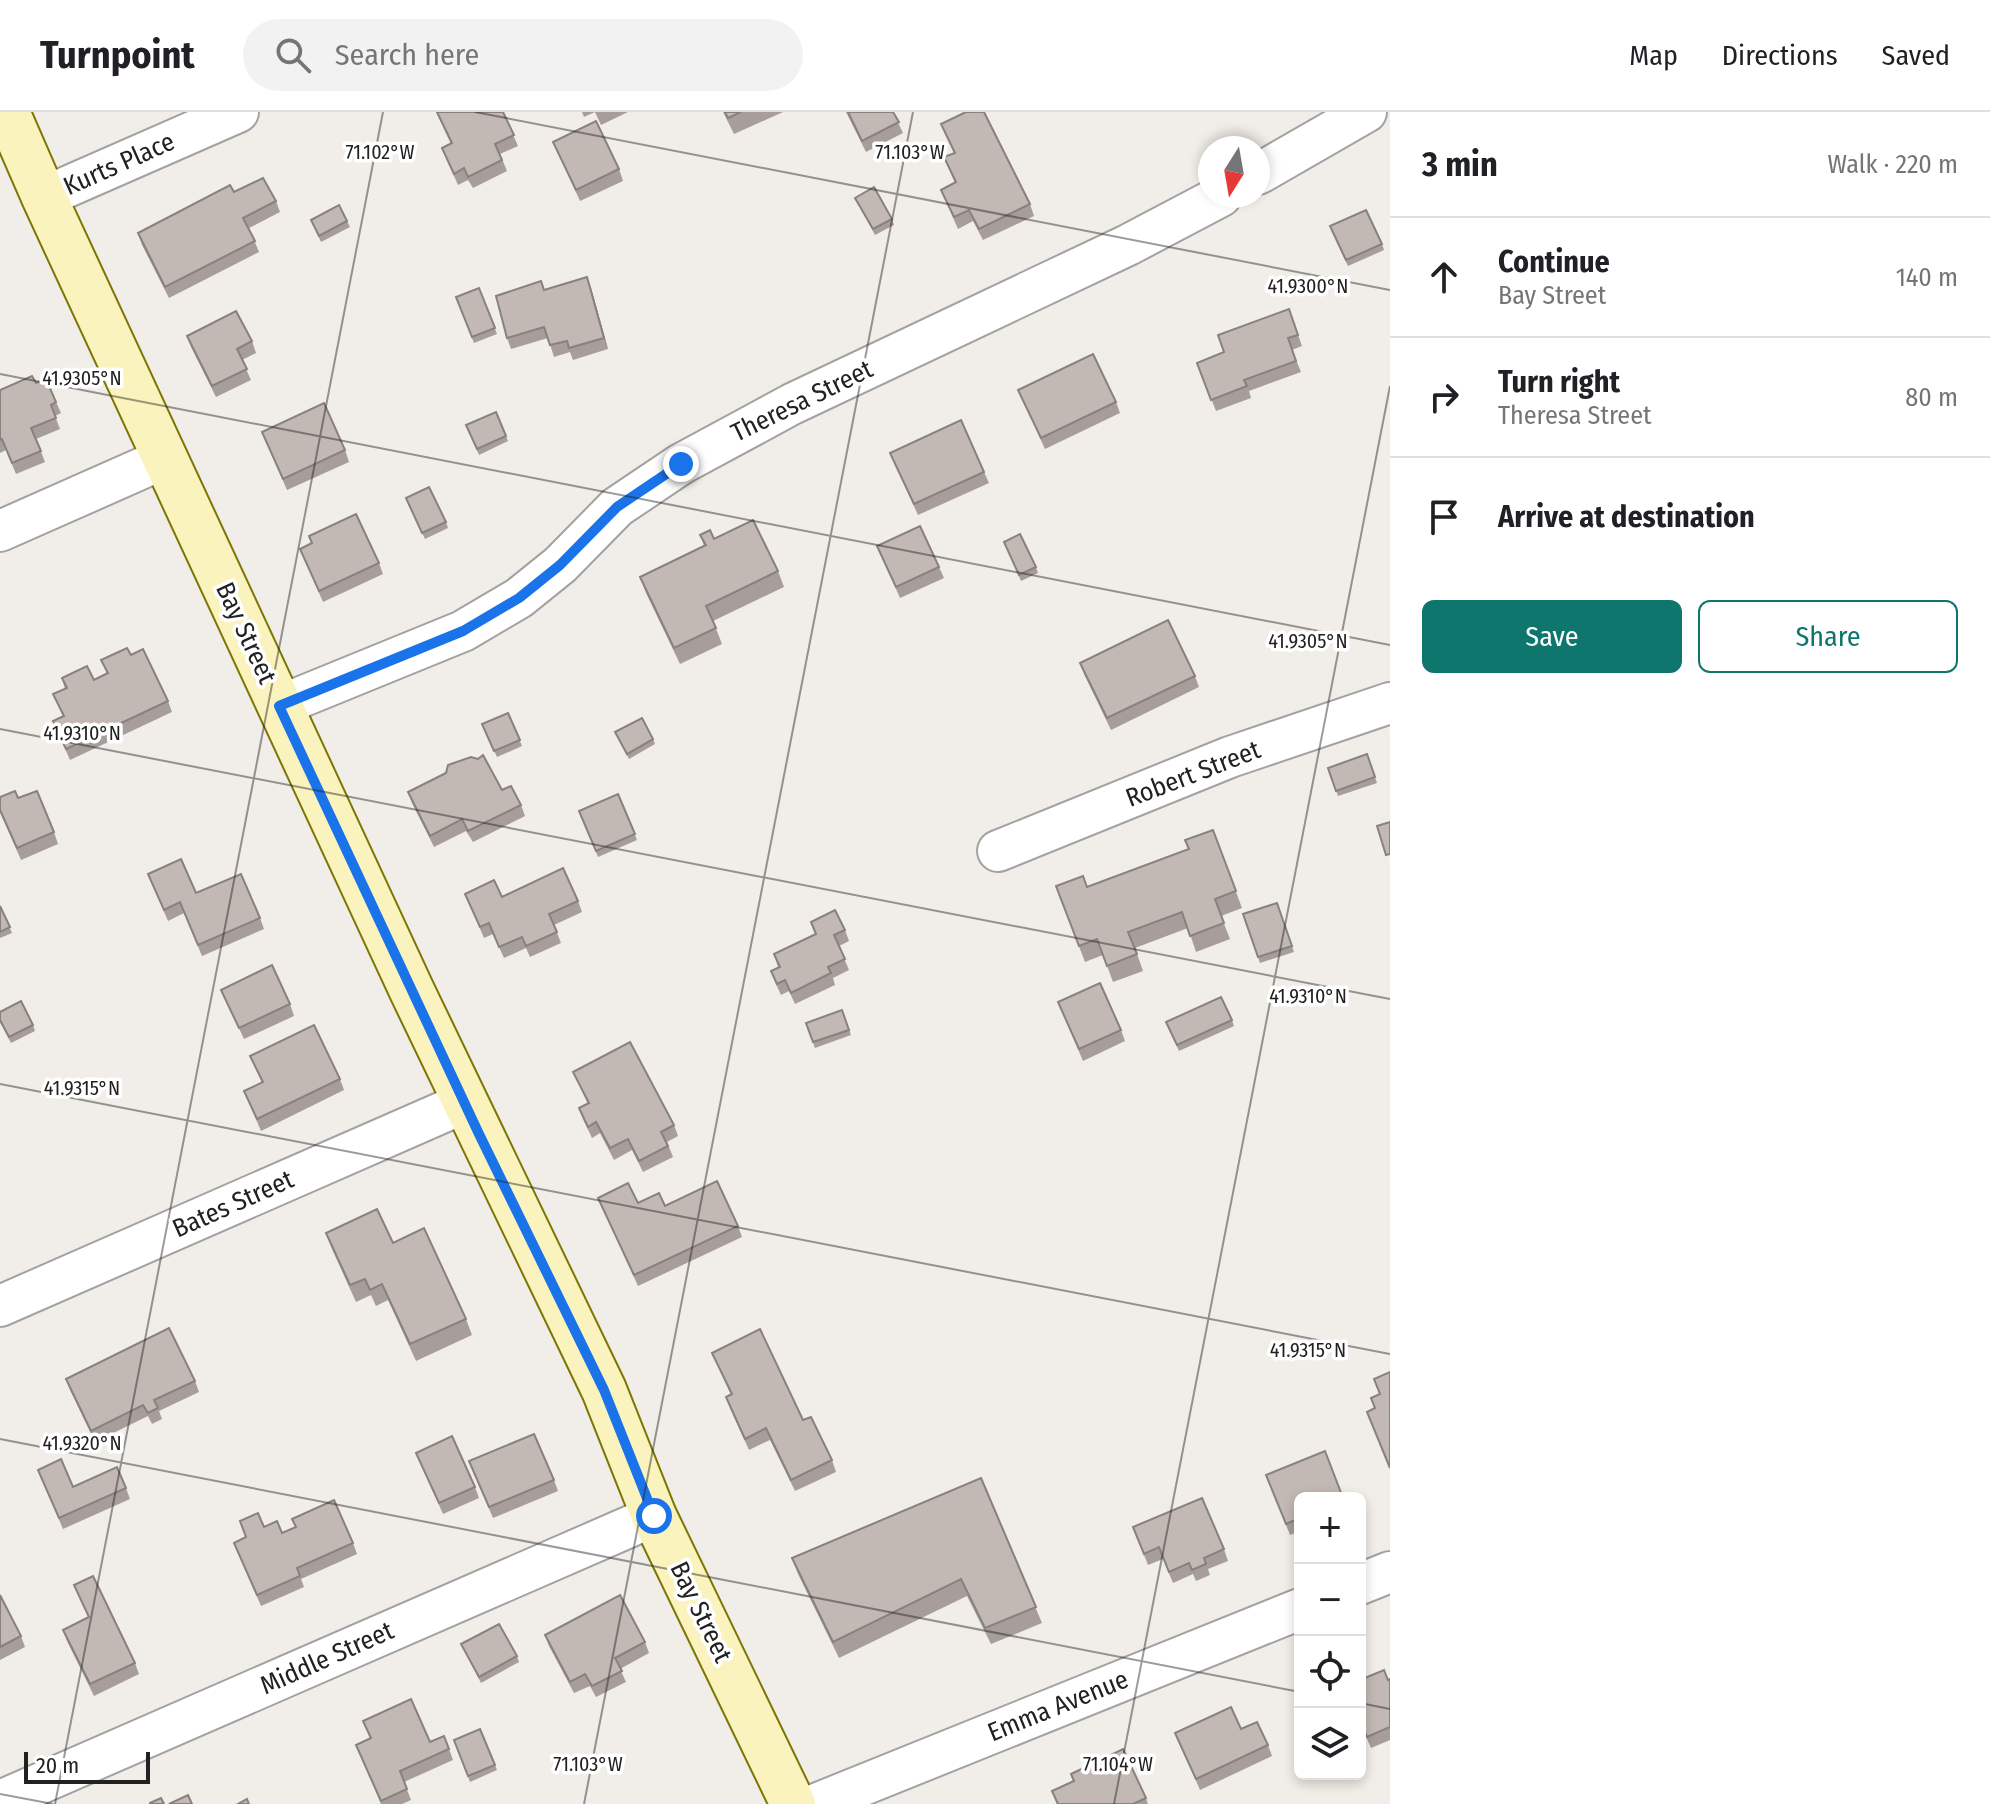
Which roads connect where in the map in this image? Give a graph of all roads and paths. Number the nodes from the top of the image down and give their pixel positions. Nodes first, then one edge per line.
1 (7, 112) edge
2 (238, 112) edge
3 (1366, 112) edge
4 (1270, 167) edge
5 (44, 197) junction
6 (1198, 208) edge
7 (165, 458) junction
8 (0, 531) edge
9 (1390, 703) edge
10 (279, 706) junction
11 (998, 851) dead end
12 (466, 1102) junction
13 (0, 1306) edge
14 (654, 1516) junction
15 (1390, 1572) edge
16 (1366, 1582) edge
17 (1294, 1611) edge
18 (0, 1801) edge
19 (793, 1804) edge
20 (816, 1804) edge

1 - 5 main road, Bay Street
2 - 5 street, Kurts Place
3 - 4 street
5 - 7 main road, Bay Street
6 - 10 street, Theresa Street
7 - 8 street
7 - 10 main road, Bay Street
9 - 11 street, Robert Street
10 - 12 main road, Bay Street
12 - 13 street, Bates Street
12 - 14 main road, Bay Street
14 - 18 street, Middle Street
14 - 19 main road, Bay Street
15 - 16 street
17 - 20 street, Emma Avenue

